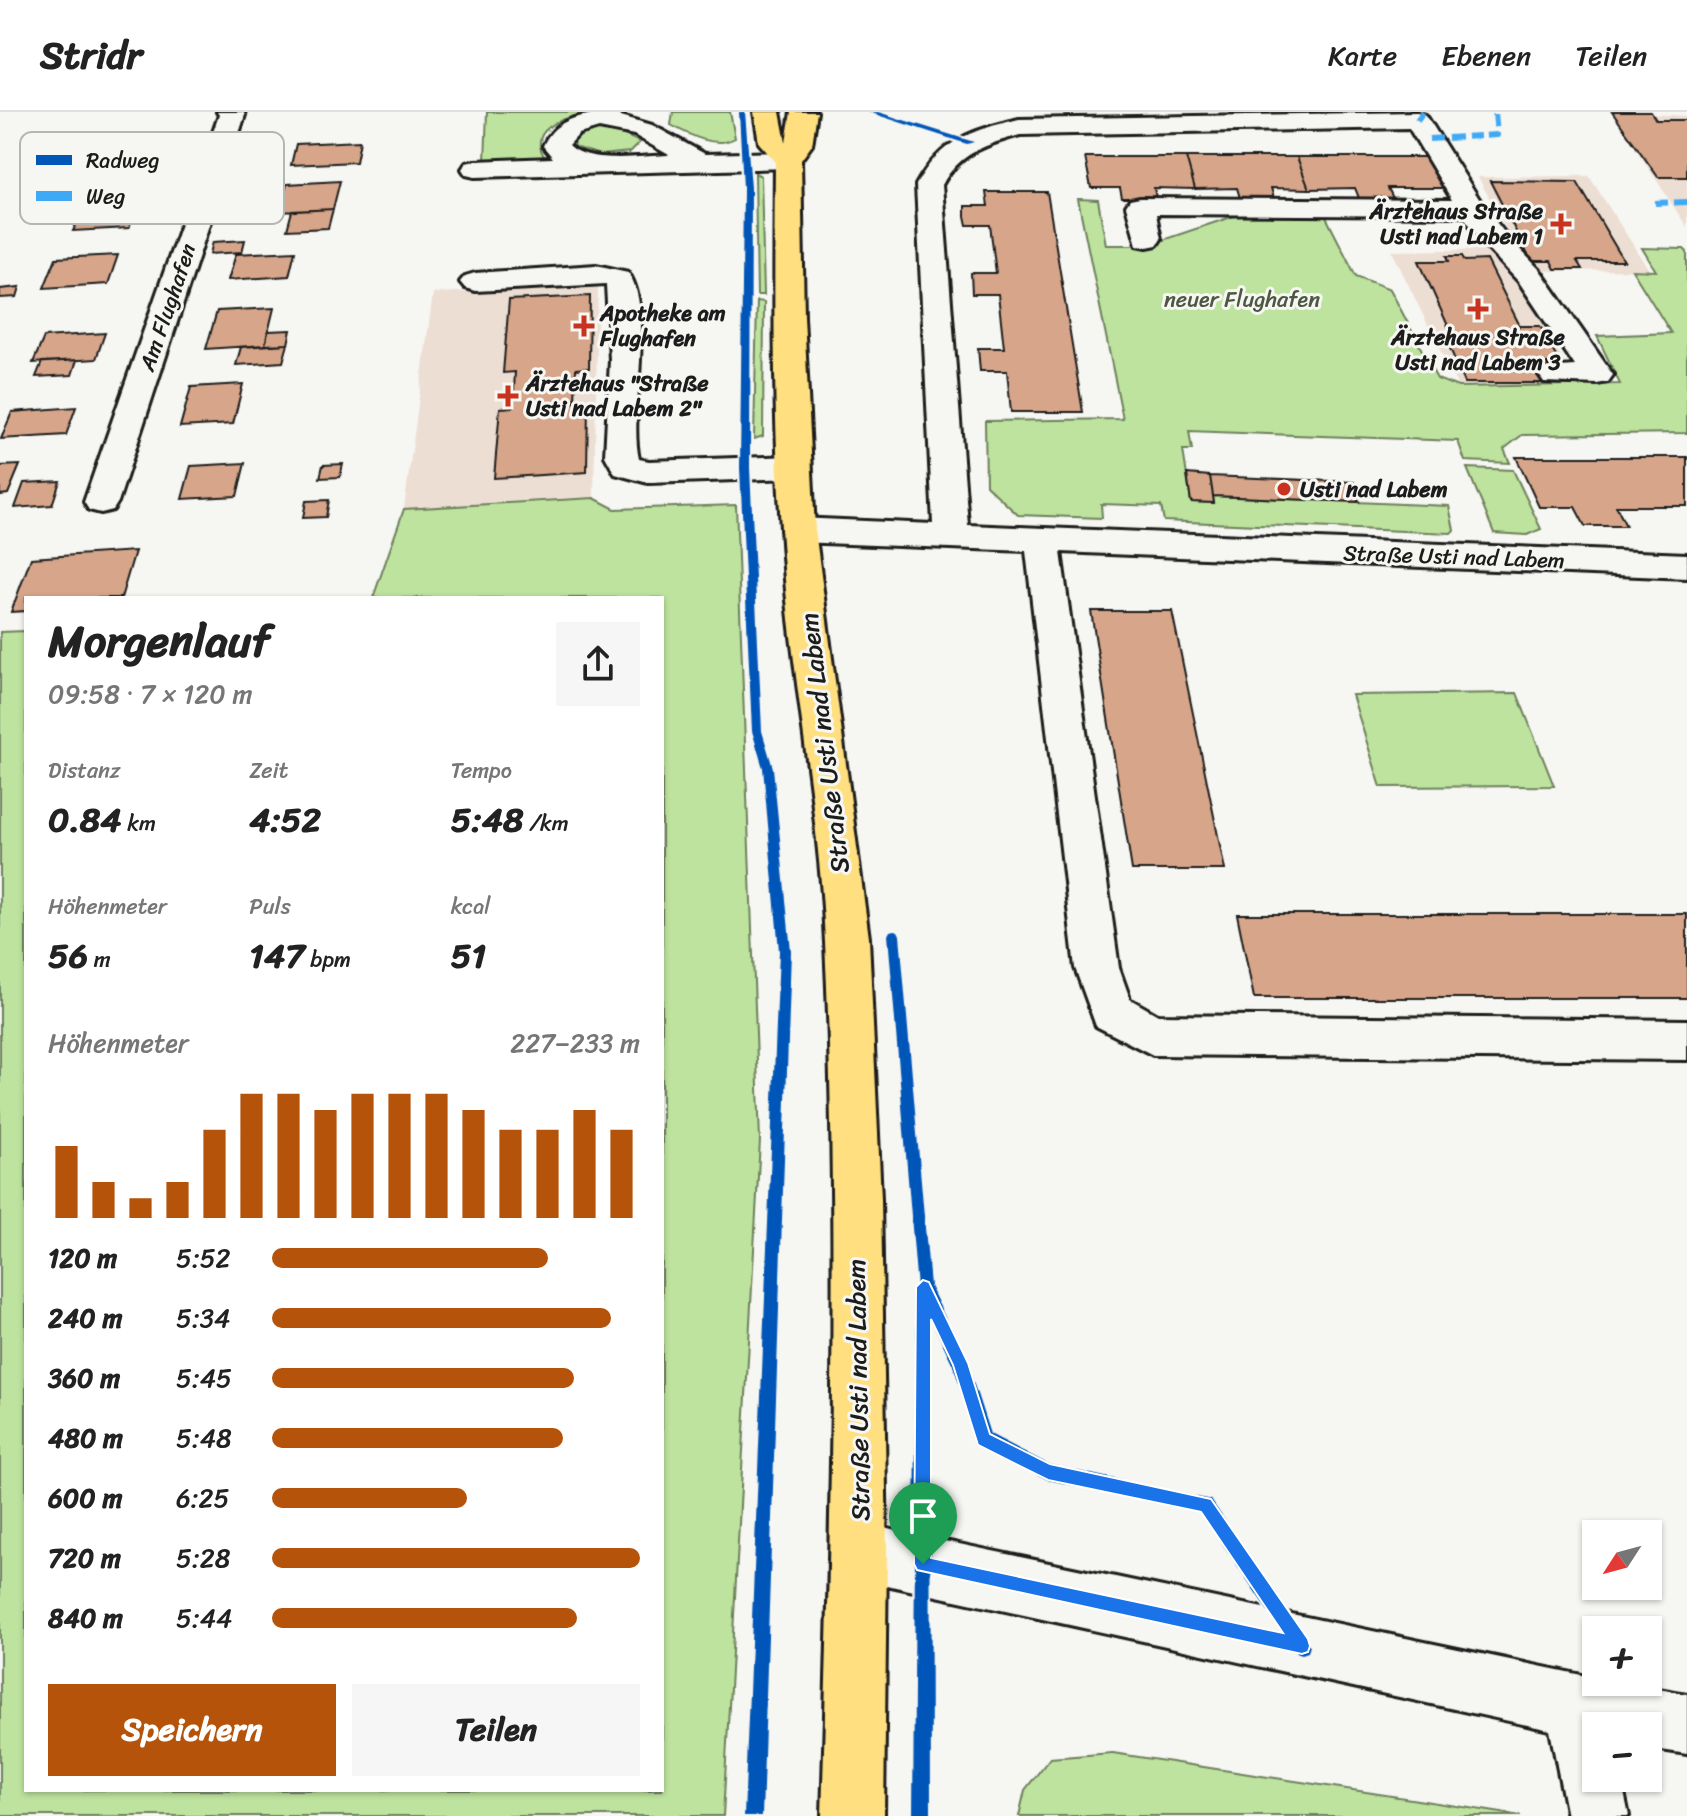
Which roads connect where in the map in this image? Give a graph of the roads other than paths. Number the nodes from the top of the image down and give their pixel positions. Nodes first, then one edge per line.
1 (230, 112) edge
2 (767, 112) edge
3 (804, 112) edge
4 (226, 132) edge
5 (788, 160) junction
6 (698, 161) junction
7 (590, 165) junction
8 (475, 169) dead end
9 (1471, 208) junction
10 (195, 224) edge
11 (1147, 239) dead end
12 (475, 282) dead end
13 (1555, 375) dead end
14 (794, 467) junction
15 (101, 502) dead end
16 (798, 530) junction
17 (951, 535) junction
18 (1042, 538) junction
19 (1678, 566) edge
20 (1687, 600) edge
21 (1687, 1040) edge
22 (859, 1551) junction
23 (1576, 1705) junction
24 (1687, 1724) edge
25 (853, 1816) edge
26 (1598, 1816) edge

1 - 4 street, Am Flughafen
2 - 5 main road, Straße Usti nad Labem
3 - 5 main road, Straße Usti nad Labem
5 - 6 street
5 - 14 main road, Straße Usti nad Labem
6 - 7 street
6 - 7 street
7 - 8 street
9 - 11 street
9 - 13 street
9 - 17 street
10 - 15 street, Am Flughafen
12 - 14 street
14 - 16 main road, Straße Usti nad Labem
16 - 17 street, Straße Usti nad Labem
16 - 22 main road, Straße Usti nad Labem
17 - 18 street, Straße Usti nad Labem
18 - 19 street, Straße Usti nad Labem
18 - 21 street
19 - 20 street, Straße Usti nad Labem
22 - 23 street, Straße Usti nad Labem
22 - 25 main road
23 - 24 street, Straße Usti nad Labem
23 - 26 street

